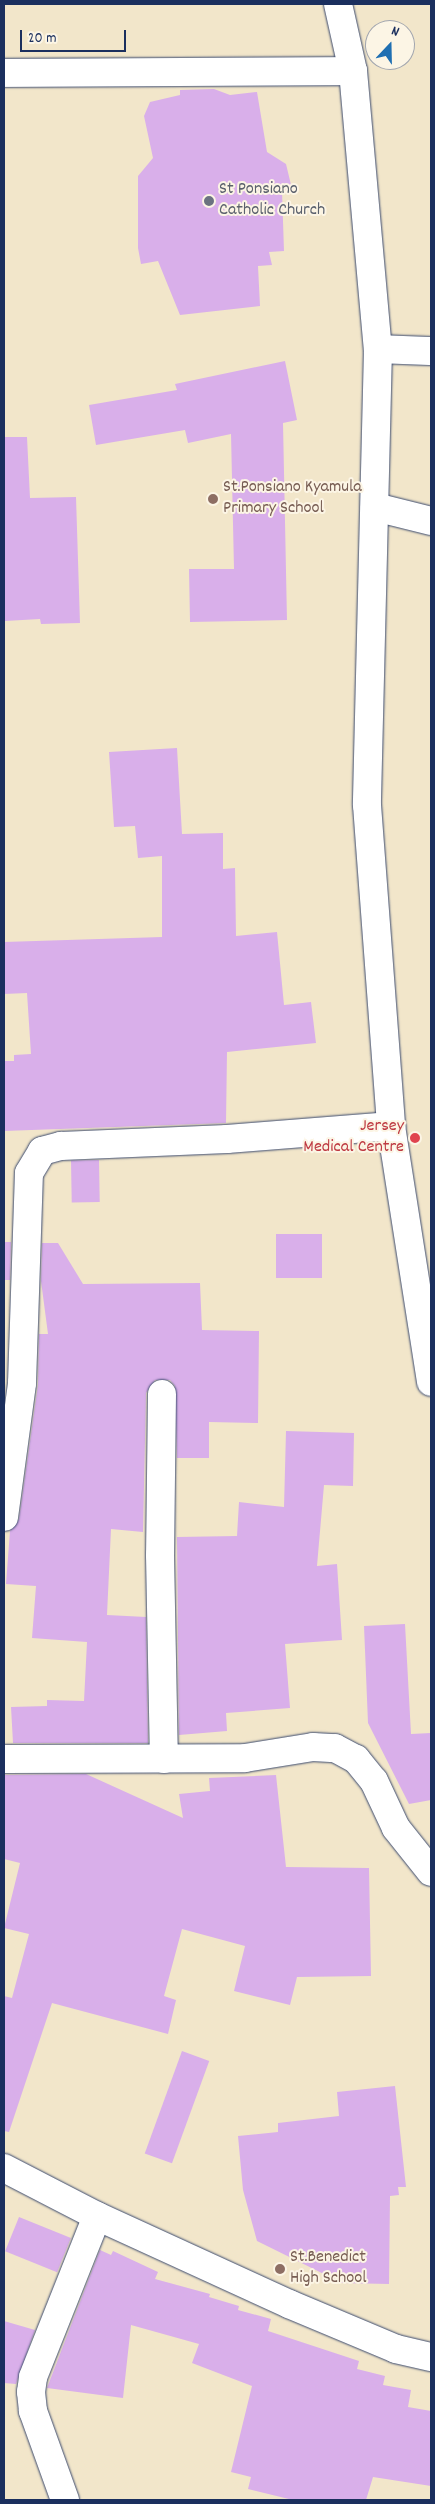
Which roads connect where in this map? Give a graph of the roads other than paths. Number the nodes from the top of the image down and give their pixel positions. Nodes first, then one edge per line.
1 (338, 4) edge
2 (353, 71) junction
3 (4, 73) edge
4 (378, 349) junction
5 (431, 351) edge
6 (374, 507) junction
7 (431, 521) edge
8 (391, 1126) junction
9 (431, 1382) edge
10 (162, 1394) dead end
11 (4, 1517) edge
12 (4, 1759) edge
13 (164, 1759) junction
14 (431, 1872) edge
15 (4, 2168) edge
16 (97, 2216) junction
17 (431, 2357) edge
18 (65, 2500) edge

1 - 2 street
2 - 3 street
2 - 4 street
4 - 5 street
4 - 6 street
6 - 7 street
6 - 8 street
8 - 9 street
8 - 11 street
10 - 13 street
12 - 13 street
13 - 14 street
15 - 16 street
16 - 17 street
16 - 18 street

